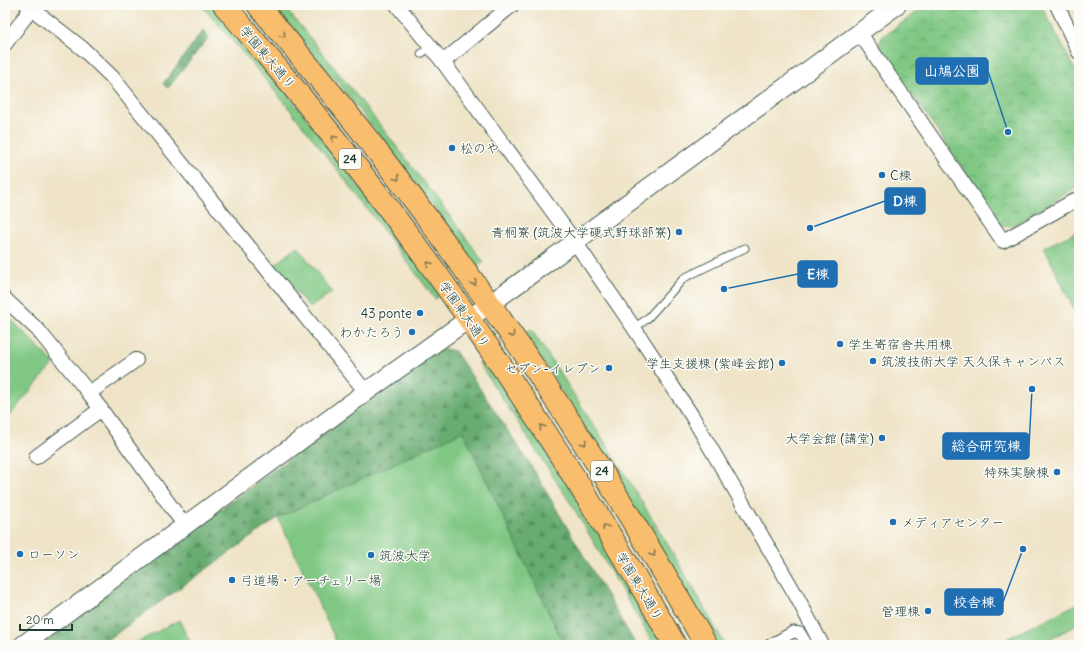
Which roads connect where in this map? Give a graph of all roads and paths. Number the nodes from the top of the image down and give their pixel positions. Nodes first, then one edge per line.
1 (224, 5) edge
2 (258, 5) edge
3 (397, 5) edge
4 (512, 5) edge
5 (897, 5) edge
6 (1057, 5) edge
7 (31, 6) edge
8 (859, 32) junction
9 (5, 44) edge
10 (1079, 52) edge
11 (443, 62) junction
12 (1079, 198) edge
13 (575, 242) junction
14 (745, 248) dead end
15 (5, 299) edge
16 (489, 304) junction
17 (468, 318) junction
18 (634, 328) junction
19 (136, 360) dead end
20 (366, 392) junction
21 (89, 393) junction
22 (101, 409) junction
23 (36, 457) dead end
24 (185, 526) junction
25 (23, 645) edge
26 (674, 645) edge
27 (706, 645) edge
28 (770, 645) edge
29 (807, 645) edge
30 (822, 645) edge

17 -> 1 main road, 学園東大通り / 24
2 -> 16 main road, 学園東大通り / 24
3 - 11 street
4 - 11 street
5 - 8 street
6 - 10 street
7 - 9 street
7 - 20 street
8 - 12 street
8 - 13 street
11 - 13 street
13 - 16 street
13 - 18 street
14 - 18 lane
15 - 21 street
16 - 17 street
16 -> 27 main road, 学園東大通り / 24
17 - 20 street
26 -> 17 main road, 学園東大通り / 24
18 - 30 street
19 - 21 street
20 - 24 street
21 - 22 street
22 - 23 street
22 - 24 street
24 - 25 street
28 - 29 street

